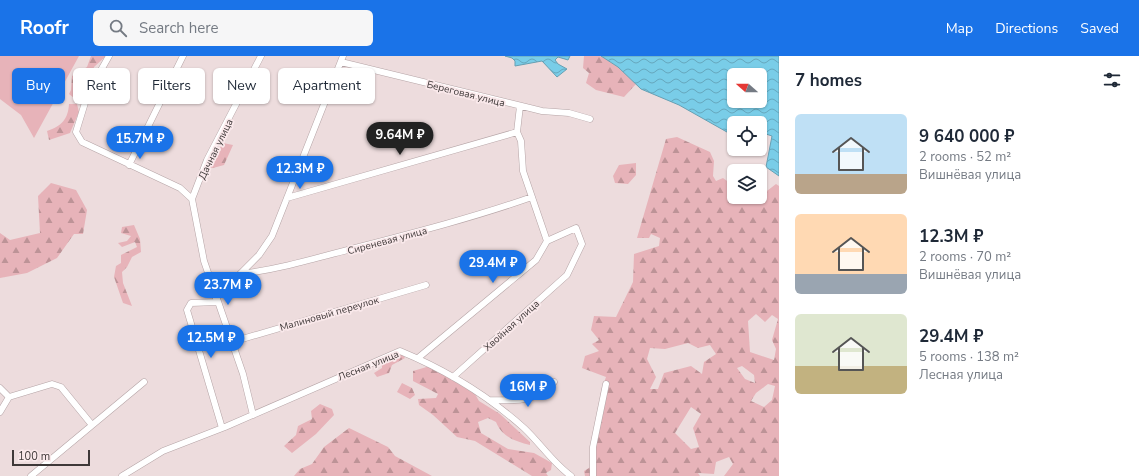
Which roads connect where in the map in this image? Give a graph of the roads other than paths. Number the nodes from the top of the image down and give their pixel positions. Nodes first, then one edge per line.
1 (109, 56) edge
2 (183, 56) edge
3 (261, 56) edge
4 (342, 59) edge
5 (520, 106) junction
6 (590, 119) dead end
7 (517, 132) junction
8 (129, 164) junction
9 (532, 197) junction
10 (287, 198) junction
11 (192, 199) junction
12 (547, 241) junction
13 (240, 274) junction
14 (426, 285) dead end
15 (217, 300) junction
16 (232, 342) junction
17 (418, 358) junction
18 (453, 377) junction
19 (144, 382) dead end
20 (554, 382) dead end
21 (606, 384) dead end
22 (0, 388) edge
23 (9, 397) junction
24 (488, 400) junction
25 (0, 412) edge
26 (253, 415) junction
27 (92, 425) junction
28 (222, 428) junction
29 (31, 476) edge
30 (122, 476) edge
31 (571, 476) edge
32 (593, 476) edge

1 - 8 street
2 - 8 street
3 - 11 street, Дачная улица
4 - 5 street, Береговая улица
4 - 10 street
5 - 6 street, Береговая улица
5 - 7 street
7 - 9 street
7 - 10 street
8 - 11 street
9 - 12 street
9 - 13 street, Сиреневая улица
10 - 13 street
11 - 15 street
12 - 17 street
12 - 18 street, Хвойная улица
13 - 15 street
14 - 16 street, Малиновый переулок
15 - 16 street
15 - 28 street
16 - 26 street
17 - 18 street, Лесная улица
17 - 26 street, Лесная улица
18 - 24 street, Лесная улица
19 - 27 street
20 - 24 street
21 - 32 street
22 - 23 street
23 - 25 street
23 - 27 street
24 - 31 street, Лесная улица
26 - 28 street, Лесная улица
27 - 29 street
28 - 30 street, Лесная улица

